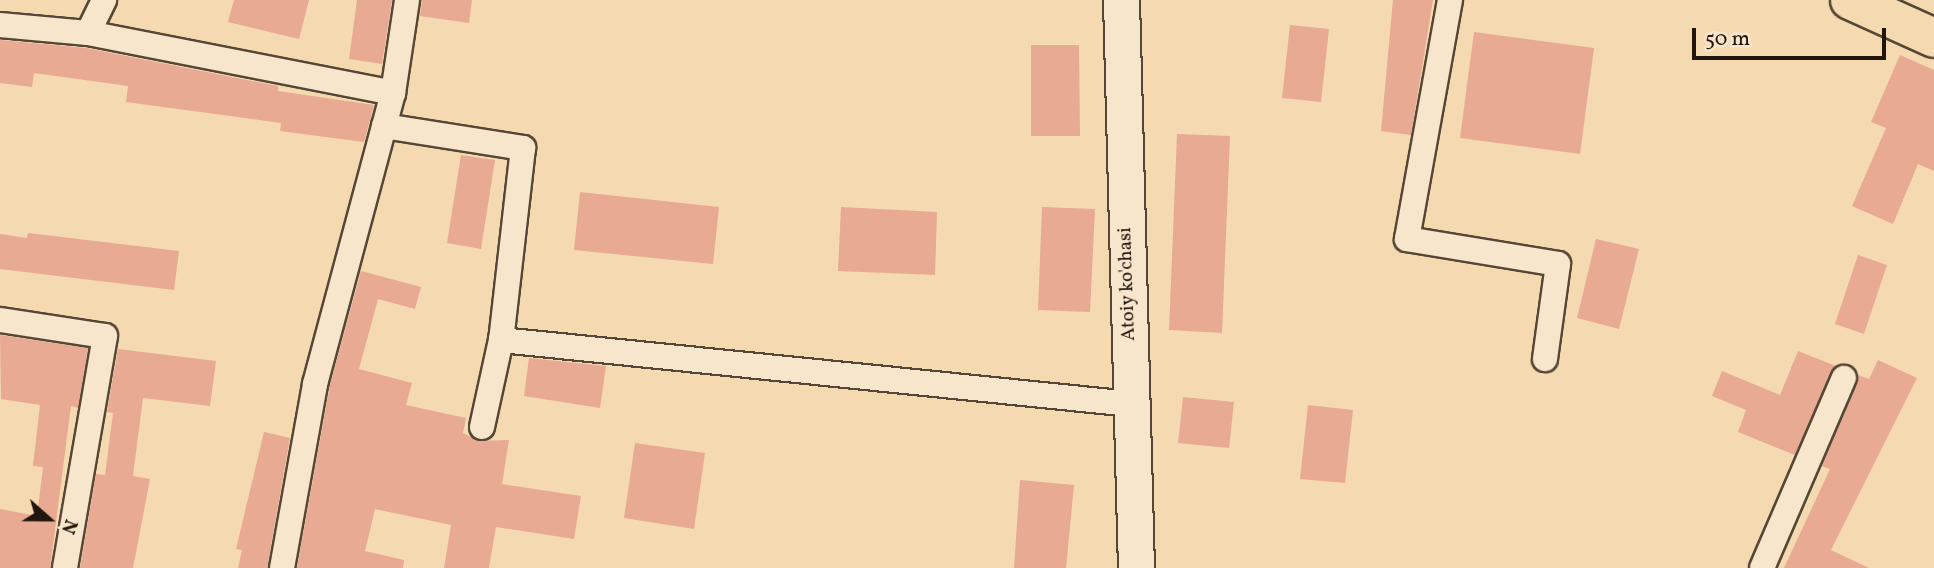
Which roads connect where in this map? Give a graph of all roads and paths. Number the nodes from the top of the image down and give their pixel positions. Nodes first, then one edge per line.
1 (104, 0) edge
2 (407, 0) edge
3 (1121, 0) edge
4 (1450, 0) edge
5 (1871, 4) edge
6 (0, 24) edge
7 (88, 33) junction
8 (1934, 38) edge
9 (393, 93) junction
10 (384, 125) junction
11 (0, 320) edge
12 (501, 340) junction
13 (1545, 359) dead end
14 (1844, 378) dead end
15 (1131, 404) junction
16 (482, 427) dead end
17 (65, 568) edge
18 (282, 568) edge
19 (1136, 568) edge
20 (1762, 568) edge

1 - 7 street
2 - 9 street
3 - 15 street, Atoiy ko'chasi
4 - 13 street
5 - 8 main road
6 - 7 street
7 - 9 street
9 - 10 street
10 - 12 street
10 - 18 street
11 - 17 street
12 - 15 street
12 - 16 street
14 - 20 street
15 - 19 street, Atoiy ko'chasi

